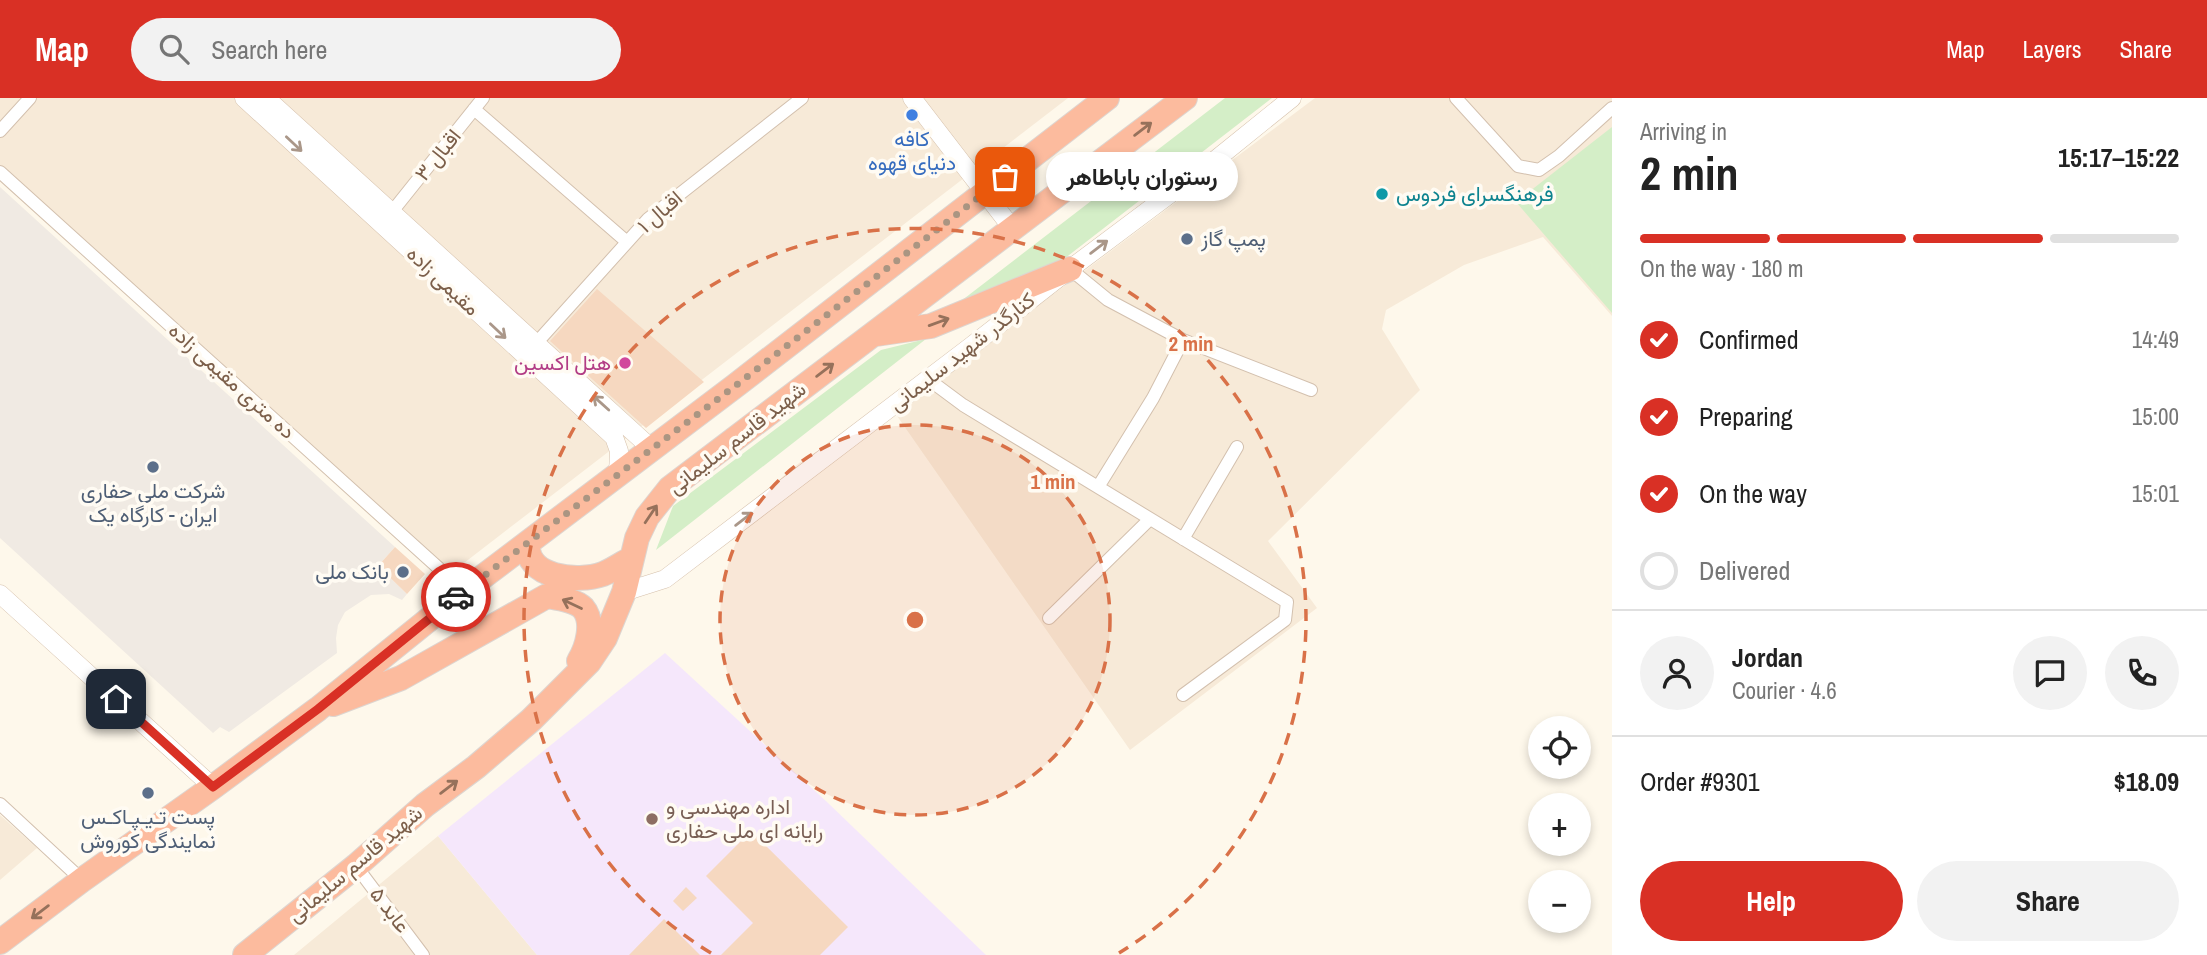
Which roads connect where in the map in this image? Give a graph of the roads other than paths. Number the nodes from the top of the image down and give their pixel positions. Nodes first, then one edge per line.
1 (30, 98) edge
2 (244, 98) edge
3 (483, 98) edge
4 (802, 98) edge
5 (912, 98) edge
6 (1107, 98) edge
7 (1185, 98) edge
8 (1292, 98) edge
9 (1456, 98) edge
10 (273, 105) edge
11 (1612, 108) edge
12 (474, 109) junction
13 (0, 131) edge
14 (0, 172) edge
15 (985, 192) junction
16 (386, 218) junction
17 (1012, 228) junction
18 (627, 242) junction
19 (1069, 269) junction
20 (872, 334) junction
21 (1183, 340) junction
22 (530, 350) junction
23 (928, 379) junction
24 (1311, 390) dead end
25 (1237, 447) dead end
26 (652, 449) junction
27 (618, 475) junction
28 (1098, 487) junction
29 (1150, 519) junction
30 (1183, 539) junction
31 (528, 543) junction
32 (632, 558) junction
33 (464, 591) junction
34 (624, 592) junction
35 (0, 594) edge
36 (1049, 618) dead end
37 (566, 682) junction
38 (1183, 695) dead end
39 (318, 709) junction
40 (213, 787) junction
41 (0, 804) edge
42 (356, 866) junction
43 (82, 880) junction
44 (0, 942) edge
45 (248, 954) edge
46 (423, 955) edge

1 - 13 street
2 - 10 main road
3 - 12 street, اقبال ۳
4 - 18 street, اقبال ۱
5 - 15 main road
6 - 15 highway, شهید قاسم سلیمانی
17 -> 7 highway, شهید قاسم سلیمانی
19 -> 8 main road, کنارگذر شهید سلیمانی
9 - 11 street
10 - 16 main road
12 - 16 street, اقبال ۳
12 - 18 street
14 - 33 street, ده متری مقیمی زاده
15 - 17 main road
15 - 26 highway, شهید قاسم سلیمانی
16 - 22 main road
17 - 20 highway, شهید قاسم سلیمانی
18 - 22 street, اقبال ۱
20 -> 19 highway
19 - 21 street
19 - 23 main road, کنارگذر شهید سلیمانی
32 -> 20 highway, شهید قاسم سلیمانی
21 - 24 street
21 - 28 street
26 -> 22 main road
22 - 27 main road
23 - 28 street
34 -> 23 main road, کنارگذر شهید سلیمانی
25 - 30 street
26 - 27 highway, شهید قاسم سلیمانی
27 - 31 highway, شهید قاسم سلیمانی
28 - 29 street
29 - 30 street
29 - 36 street
30 - 38 street
31 - 32 highway
31 - 33 highway, شهید قاسم سلیمانی
32 - 34 highway, شهید قاسم سلیمانی
33 - 39 highway, شهید قاسم سلیمانی
34 - 37 highway, شهید قاسم سلیمانی
35 - 40 main road
37 -> 39 highway
42 -> 37 highway, شهید قاسم سلیمانی
39 - 40 highway, شهید قاسم سلیمانی
40 - 43 highway, شهید قاسم سلیمانی
41 - 43 street
42 - 45 highway, شهید قاسم سلیمانی
42 - 46 street, عابد ۵
43 -> 44 highway, شهید قاسم سلیمانی

